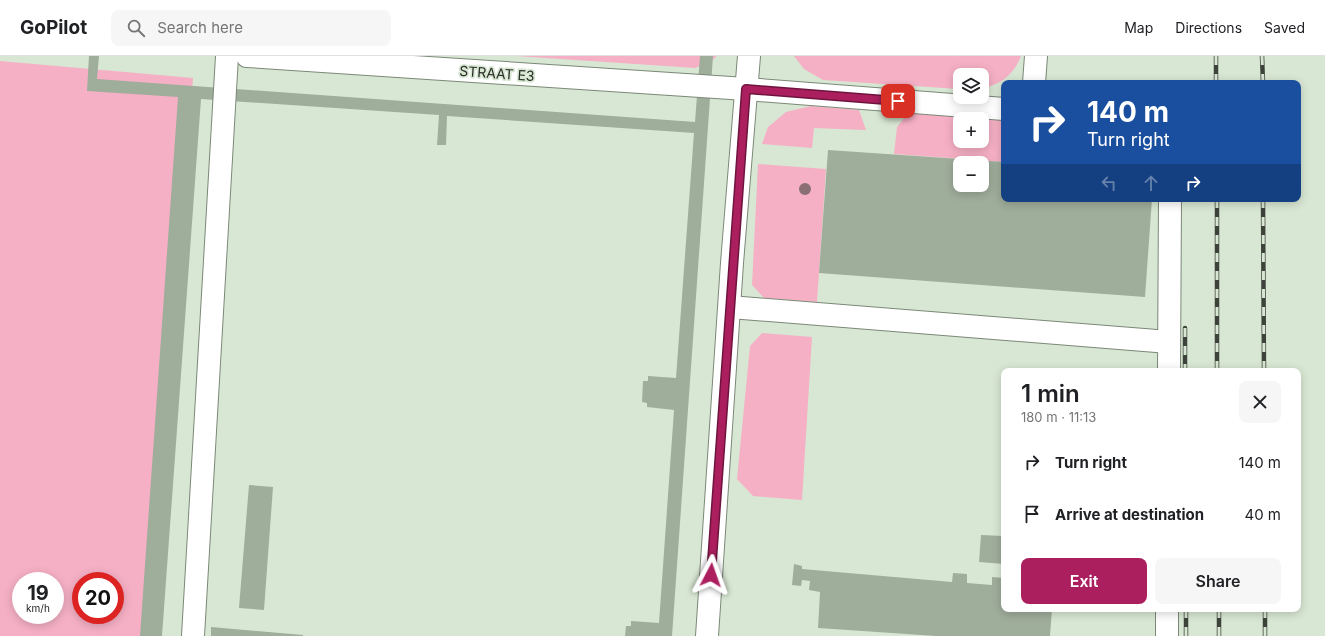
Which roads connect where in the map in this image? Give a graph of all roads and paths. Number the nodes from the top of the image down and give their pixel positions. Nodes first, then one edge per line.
1 (227, 56) edge
2 (247, 56) edge
3 (749, 56) edge
4 (1036, 56) edge
5 (1034, 80) edge
6 (746, 89) junction
7 (1001, 109) edge
8 (1170, 202) edge
9 (730, 307) junction
10 (1169, 342) junction
11 (1169, 368) edge
12 (1168, 612) edge
13 (193, 636) edge
14 (707, 636) edge
15 (1167, 636) edge

1 - 13 lane
2 - 6 lane, STRAAT E3
3 - 6 lane
4 - 5 lane
6 - 7 lane, STRAAT E3
6 - 9 lane
8 - 10 lane
9 - 10 lane
9 - 14 lane
10 - 11 lane
12 - 15 lane

